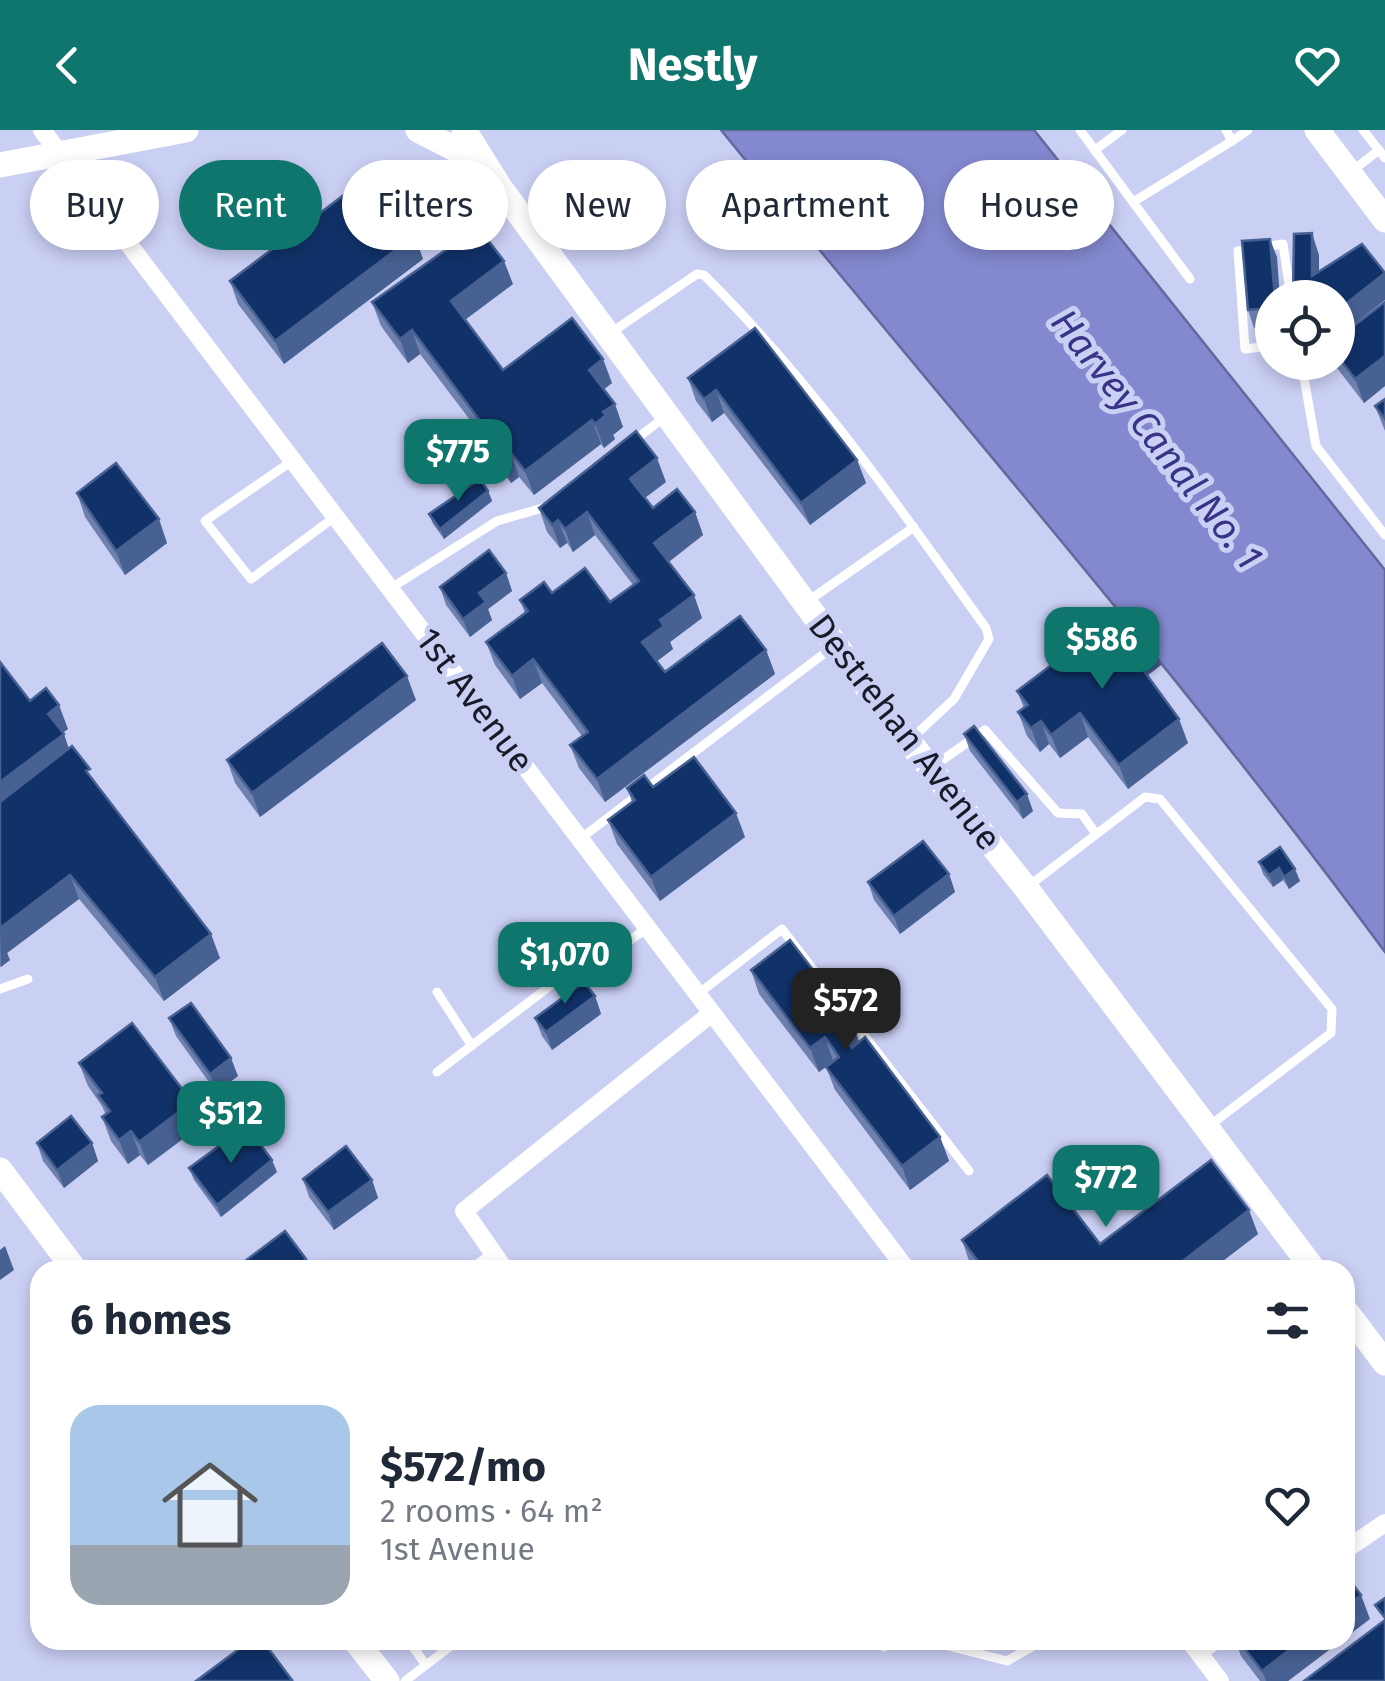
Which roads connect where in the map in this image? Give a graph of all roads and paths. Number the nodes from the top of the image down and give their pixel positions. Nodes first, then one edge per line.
1 (42, 130) edge
2 (186, 130) edge
3 (418, 130) edge
4 (464, 130) edge
5 (1080, 130) edge
6 (1122, 130) edge
7 (1226, 130) edge
8 (1248, 130) edge
9 (1317, 130) edge
10 (1362, 130) edge
11 (1232, 140) junction
12 (1095, 150) junction
13 (60, 154) junction
14 (1382, 154) edge
15 (470, 160) edge
16 (483, 160) edge
17 (0, 165) edge
18 (1350, 173) junction
19 (508, 197) edge
20 (1133, 202) junction
21 (1385, 220) edge
22 (1190, 279) dead end
23 (1289, 280) edge
24 (610, 334) junction
25 (1255, 348) edge
26 (1304, 380) edge
27 (668, 414) junction
28 (622, 450) edge
29 (294, 460) junction
30 (560, 496) edge
31 (336, 516) junction
32 (914, 527) junction
33 (1385, 535) edge
34 (390, 588) junction
35 (806, 603) junction
36 (836, 644) junction
37 (909, 741) junction
38 (931, 768) junction
39 (1096, 834) junction
40 (580, 839) junction
41 (1026, 888) junction
42 (647, 928) junction
43 (28, 979) dead end
44 (0, 989) edge
45 (437, 992) dead end
46 (698, 994) junction
47 (712, 1013) junction
48 (472, 1046) junction
49 (437, 1072) dead end
50 (1207, 1128) junction
51 (0, 1170) edge
52 (969, 1172) dead end
53 (68, 1260) edge
54 (498, 1260) edge
55 (899, 1260) edge
56 (1306, 1260) edge
57 (1355, 1323) edge
58 (1385, 1363) edge
59 (1385, 1522) edge
60 (1355, 1543) edge
61 (363, 1650) edge
62 (415, 1650) edge
63 (446, 1650) edge
64 (964, 1650) edge
65 (1026, 1650) edge
66 (1197, 1650) edge
67 (426, 1665) junction
68 (386, 1681) edge
69 (404, 1681) edge
70 (1220, 1681) edge

1 - 13 street, 1st Avenue
2 - 13 main road
3 - 15 main road, Destrehan Avenue
4 - 16 main road, Destrehan Avenue
5 - 12 lane
6 - 12 lane
7 - 11 lane
8 - 11 lane
9 - 18 main road
10 - 14 lane
11 - 20 lane
12 - 20 lane
13 - 17 main road
13 - 29 street, 1st Avenue
14 - 18 lane
18 - 21 main road
19 - 24 main road, Destrehan Avenue
20 - 22 lane
23 - 25 lane
24 - 27 main road, Destrehan Avenue
24 - 32 lane
26 - 33 lane
27 - 28 lane
27 - 35 main road, Destrehan Avenue
29 - 31 street, 1st Avenue
29 - 31 lane
30 - 34 lane
31 - 34 street, 1st Avenue
32 - 35 lane
32 - 37 lane
34 - 40 street, 1st Avenue
35 - 36 main road, Destrehan Avenue
36 - 37 main road, Destrehan Avenue
36 - 40 lane
37 - 38 main road, Destrehan Avenue
38 - 39 lane
38 - 41 main road, Destrehan Avenue
39 - 41 lane
39 - 50 lane
40 - 42 street, 1st Avenue
41 - 50 main road, Destrehan Avenue
42 - 46 street, 1st Avenue
42 - 48 lane
43 - 44 lane
45 - 48 lane
46 - 47 street, 1st Avenue
46 - 52 lane
47 - 54 street
47 - 55 street, 1st Avenue
48 - 49 lane
50 - 56 main road, Destrehan Avenue
51 - 53 main road
57 - 58 main road
59 - 60 street
61 - 68 main road
62 - 67 lane
63 - 67 lane
64 - 65 lane
66 - 70 street
67 - 69 lane

